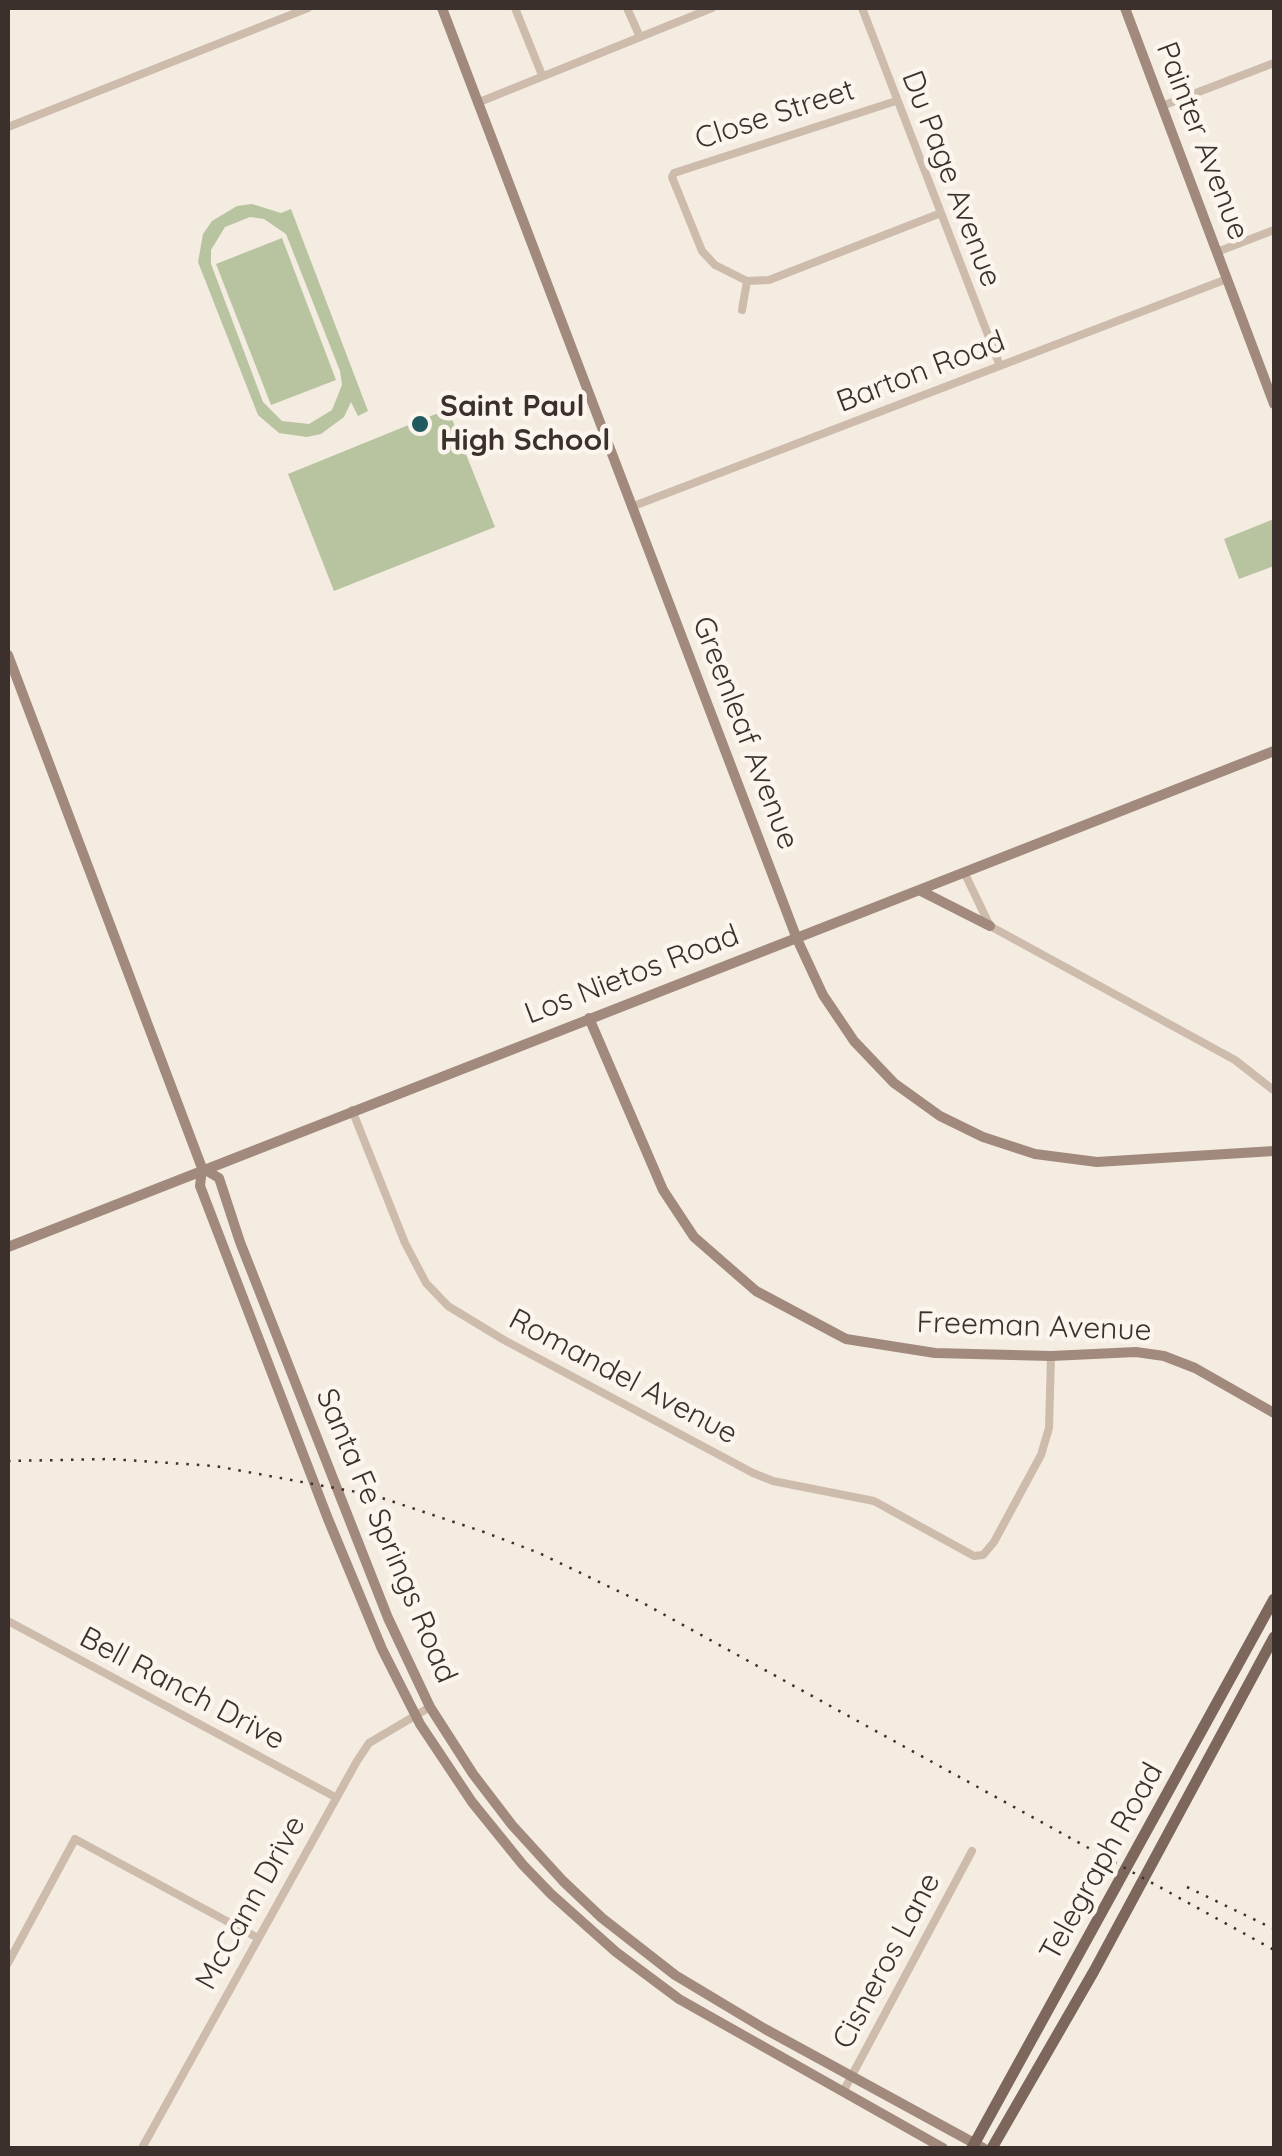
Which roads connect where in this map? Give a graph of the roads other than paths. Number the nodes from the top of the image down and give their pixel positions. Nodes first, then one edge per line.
1 (308, 8) edge
2 (442, 8) edge
3 (516, 8) edge
4 (627, 8) edge
5 (712, 8) edge
6 (862, 8) edge
7 (1127, 13) edge
8 (640, 37) junction
9 (1274, 63) edge
10 (542, 75) junction
11 (896, 101) junction
12 (476, 103) junction
13 (1162, 106) junction
14 (8, 126) edge
15 (941, 214) junction
16 (1274, 230) edge
17 (1217, 252) junction
18 (1227, 279) junction
19 (747, 281) junction
20 (742, 310) dead end
21 (1000, 366) junction
22 (1274, 404) edge
23 (632, 506) junction
24 (8, 655) edge
25 (1274, 751) edge
26 (964, 872) junction
27 (919, 890) junction
28 (990, 926) junction
29 (797, 939) junction
30 (590, 1018) junction
31 (1272, 1089) dead end
32 (352, 1110) junction
33 (1274, 1151) edge
34 (202, 1168) junction
35 (8, 1247) edge
36 (259, 1290) junction
37 (243, 1295) junction
38 (1051, 1356) junction
39 (1274, 1413) edge
40 (1274, 1600) edge
41 (8, 1621) edge
42 (1274, 1637) edge
43 (430, 1707) junction
44 (416, 1716) junction
45 (334, 1797) junction
46 (972, 1851) dead end
47 (258, 1938) junction
48 (8, 1963) edge
49 (852, 2076) junction
50 (843, 2092) junction
51 (977, 2147) edge
52 (142, 2148) edge
53 (943, 2148) edge
54 (992, 2148) edge

1 - 14 street
2 - 12 main road, Greenleaf Avenue
3 - 10 street
4 - 8 street
5 - 8 street
6 - 11 street, Du Page Avenue
7 - 13 main road, Painter Avenue
8 - 10 street
9 - 13 street
10 - 12 street
11 - 15 street, Du Page Avenue
11 - 19 street, Close Street
12 - 23 main road, Greenleaf Avenue
13 - 17 main road, Painter Avenue
15 - 19 street
15 - 21 street, Du Page Avenue
16 - 17 street
17 - 18 main road, Painter Avenue
18 - 21 street, Barton Road
18 - 22 main road, Painter Avenue
19 - 20 street
21 - 23 street, Barton Road
23 - 29 main road, Greenleaf Avenue
24 - 34 main road, Santa Fe Springs Road
25 - 26 main road, Los Nietos Road
26 - 27 main road, Los Nietos Road
26 - 28 street
27 - 28 main road
27 - 29 main road, Los Nietos Road
28 - 31 street
29 - 30 main road, Los Nietos Road
29 - 33 main road, Greenleaf Avenue
30 - 32 main road, Los Nietos Road
30 - 38 main road, Freeman Avenue
32 - 34 main road, Los Nietos Road
32 - 38 street, Romandel Avenue
34 - 35 main road, Los Nietos Road
34 - 36 main road, Santa Fe Springs Road
34 - 37 main road, Santa Fe Springs Road
36 - 37 main road
36 - 43 main road, Santa Fe Springs Road
37 - 44 main road, Santa Fe Springs Road
38 - 39 main road, Freeman Avenue
40 - 51 main road, Telegraph Road
41 - 45 street, Bell Ranch Drive
42 - 54 main road, Telegraph Road
43 - 44 street, McCann Drive
43 - 49 main road, Santa Fe Springs Road
44 - 45 street, McCann Drive
44 - 50 main road, Santa Fe Springs Road
45 - 47 street, McCann Drive
46 - 49 street, Cisneros Lane
47 - 48 street
47 - 52 street, McCann Drive
49 - 50 street, Cisneros Lane
49 - 51 main road, Santa Fe Springs Road
50 - 53 main road, Santa Fe Springs Road

